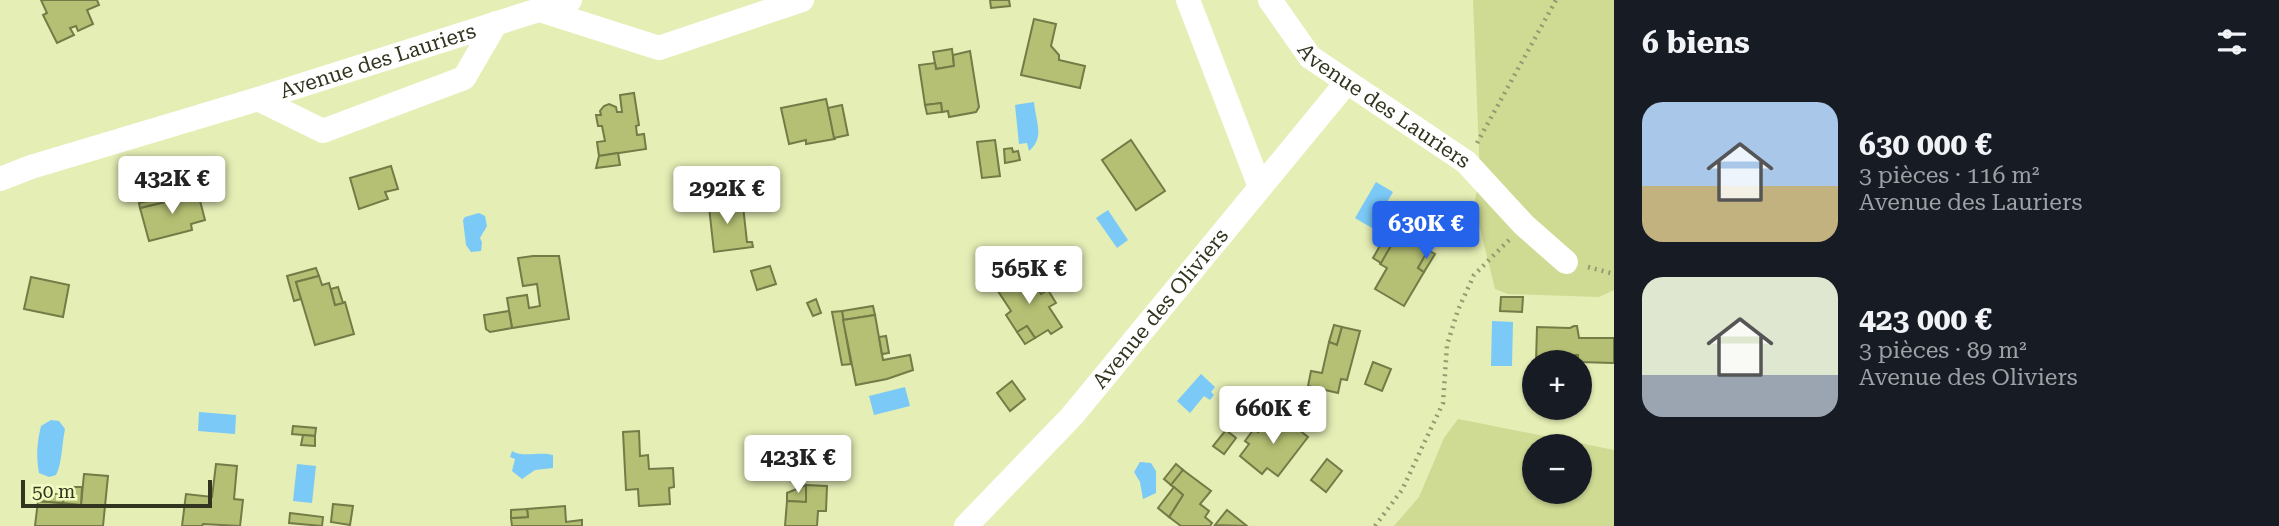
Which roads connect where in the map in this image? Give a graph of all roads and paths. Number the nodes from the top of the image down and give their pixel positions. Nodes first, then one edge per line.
1 (570, 0) edge
2 (802, 0) edge
3 (1188, 0) edge
4 (1270, 0) edge
5 (1556, 0) edge
6 (540, 10) junction
7 (496, 23) junction
8 (1347, 82) junction
9 (258, 99) junction
10 (1466, 162) junction
11 (0, 179) edge
12 (1260, 187) junction
13 (1524, 225) junction
14 (1566, 262) dead end
15 (967, 526) edge
16 (1375, 526) edge

1 - 6 street, Avenue des Lauriers
2 - 6 street
3 - 12 street
4 - 8 street, Avenue des Lauriers
5 - 10 path
6 - 7 street, Avenue des Lauriers
7 - 9 street, Avenue des Lauriers
7 - 9 street, Avenue des Lauriers
8 - 10 street, Avenue des Lauriers
8 - 12 street, Avenue des Oliviers
9 - 11 street, Avenue des Lauriers
10 - 13 street, Avenue des Lauriers
12 - 15 street, Avenue des Oliviers
13 - 14 street, Avenue des Lauriers
13 - 16 path

